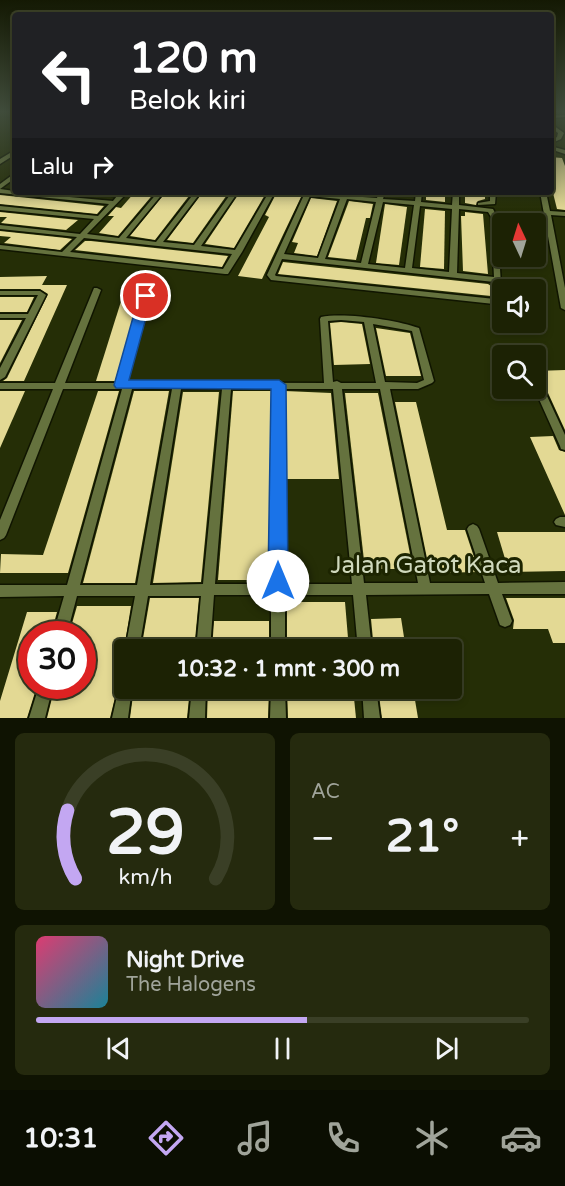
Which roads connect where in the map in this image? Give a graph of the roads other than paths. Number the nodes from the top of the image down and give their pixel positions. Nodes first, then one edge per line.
1 (38, 195) edge
2 (123, 195) edge
3 (158, 195) edge
4 (196, 195) edge
5 (233, 195) edge
6 (270, 195) edge
7 (307, 195) edge
8 (345, 195) edge
9 (351, 195) edge
10 (381, 195) edge
11 (419, 195) edge
12 (456, 195) edge
13 (493, 195) edge
14 (544, 195) edge
15 (380, 200) junction
16 (115, 203) junction
17 (418, 204) junction
18 (455, 207) junction
19 (0, 208) edge
20 (547, 213) junction
21 (565, 214) edge
22 (99, 218) junction
23 (0, 227) edge
24 (81, 236) junction
25 (121, 240) junction
26 (158, 244) junction
27 (0, 248) edge
28 (196, 248) junction
29 (238, 252) junction
30 (64, 254) junction
31 (279, 256) junction
32 (321, 261) junction
33 (364, 265) junction
34 (408, 270) junction
35 (453, 275) junction
36 (492, 279) edge
37 (498, 279) edge
38 (97, 290) dead end
39 (0, 293) edge
40 (146, 296) dead end
41 (492, 303) edge
42 (565, 308) edge
43 (0, 316) edge
44 (31, 316) junction
45 (368, 322) junction
46 (0, 377) edge
47 (333, 384) junction
48 (59, 385) junction
49 (125, 385) junction
50 (177, 385) junction
51 (226, 385) junction
52 (279, 385) junction
53 (382, 385) junction
54 (0, 386) edge
55 (543, 399) edge
56 (565, 447) edge
57 (473, 530) dead end
58 (0, 535) edge
59 (493, 587) junction
60 (358, 588) junction
61 (425, 588) junction
62 (72, 589) junction
63 (278, 589) junction
64 (143, 590) junction
65 (208, 590) junction
66 (564, 590) edge
67 (0, 591) edge
68 (63, 621) edge
69 (505, 621) dead end
70 (134, 639) edge
71 (204, 639) edge
72 (278, 639) edge
73 (364, 639) edge
74 (43, 699) edge
75 (123, 699) edge
76 (198, 699) edge
77 (278, 699) edge
78 (370, 699) edge
79 (38, 718) edge
80 (120, 718) edge
81 (196, 718) edge
82 (278, 718) edge
83 (372, 718) edge

1 - 16 street
2 - 16 street
3 - 25 street
4 - 26 street
5 - 28 street
6 - 29 street
7 - 31 street
8 - 32 street
9 - 15 street
10 - 15 street
11 - 17 street
12 - 18 street
13 - 18 street
14 - 20 street
15 - 17 street
15 - 33 street
16 - 22 street
17 - 18 street
17 - 34 street
18 - 35 street
18 - 37 street
19 - 22 street
20 - 21 street
20 - 42 street
22 - 24 street
23 - 24 street
24 - 25 street
24 - 30 street
25 - 26 street
26 - 28 street
27 - 30 street
28 - 29 street
29 - 30 street
31 - 32 street
31 - 41 street
32 - 33 street
33 - 34 street
34 - 35 street
35 - 36 street
38 - 48 street
39 - 44 street
40 - 49 street
43 - 44 street
44 - 46 street
45 - 47 street
45 - 53 street
45 - 53 street
47 - 52 street
47 - 53 street
47 - 60 street
48 - 49 street
48 - 54 street
48 - 58 street
49 - 50 street
49 - 62 street
50 - 51 street
50 - 64 street
51 - 52 street
51 - 65 street
52 - 63 street
53 - 61 street
55 - 56 street
57 - 59 street
59 - 61 street, Jalan Gatot Kaca
59 - 66 street, Jalan Gatot Kaca
59 - 69 street
60 - 61 street, Jalan Gatot Kaca
60 - 63 street, Jalan Gatot Kaca
60 - 73 street
62 - 64 street, Jalan Gatot Kaca
62 - 67 street, Jalan Gatot Kaca
62 - 68 street
63 - 65 street, Jalan Gatot Kaca
63 - 72 street
64 - 65 street, Jalan Gatot Kaca
64 - 70 street
65 - 71 street
74 - 79 street
75 - 80 street
76 - 81 street
77 - 82 street
78 - 83 street

